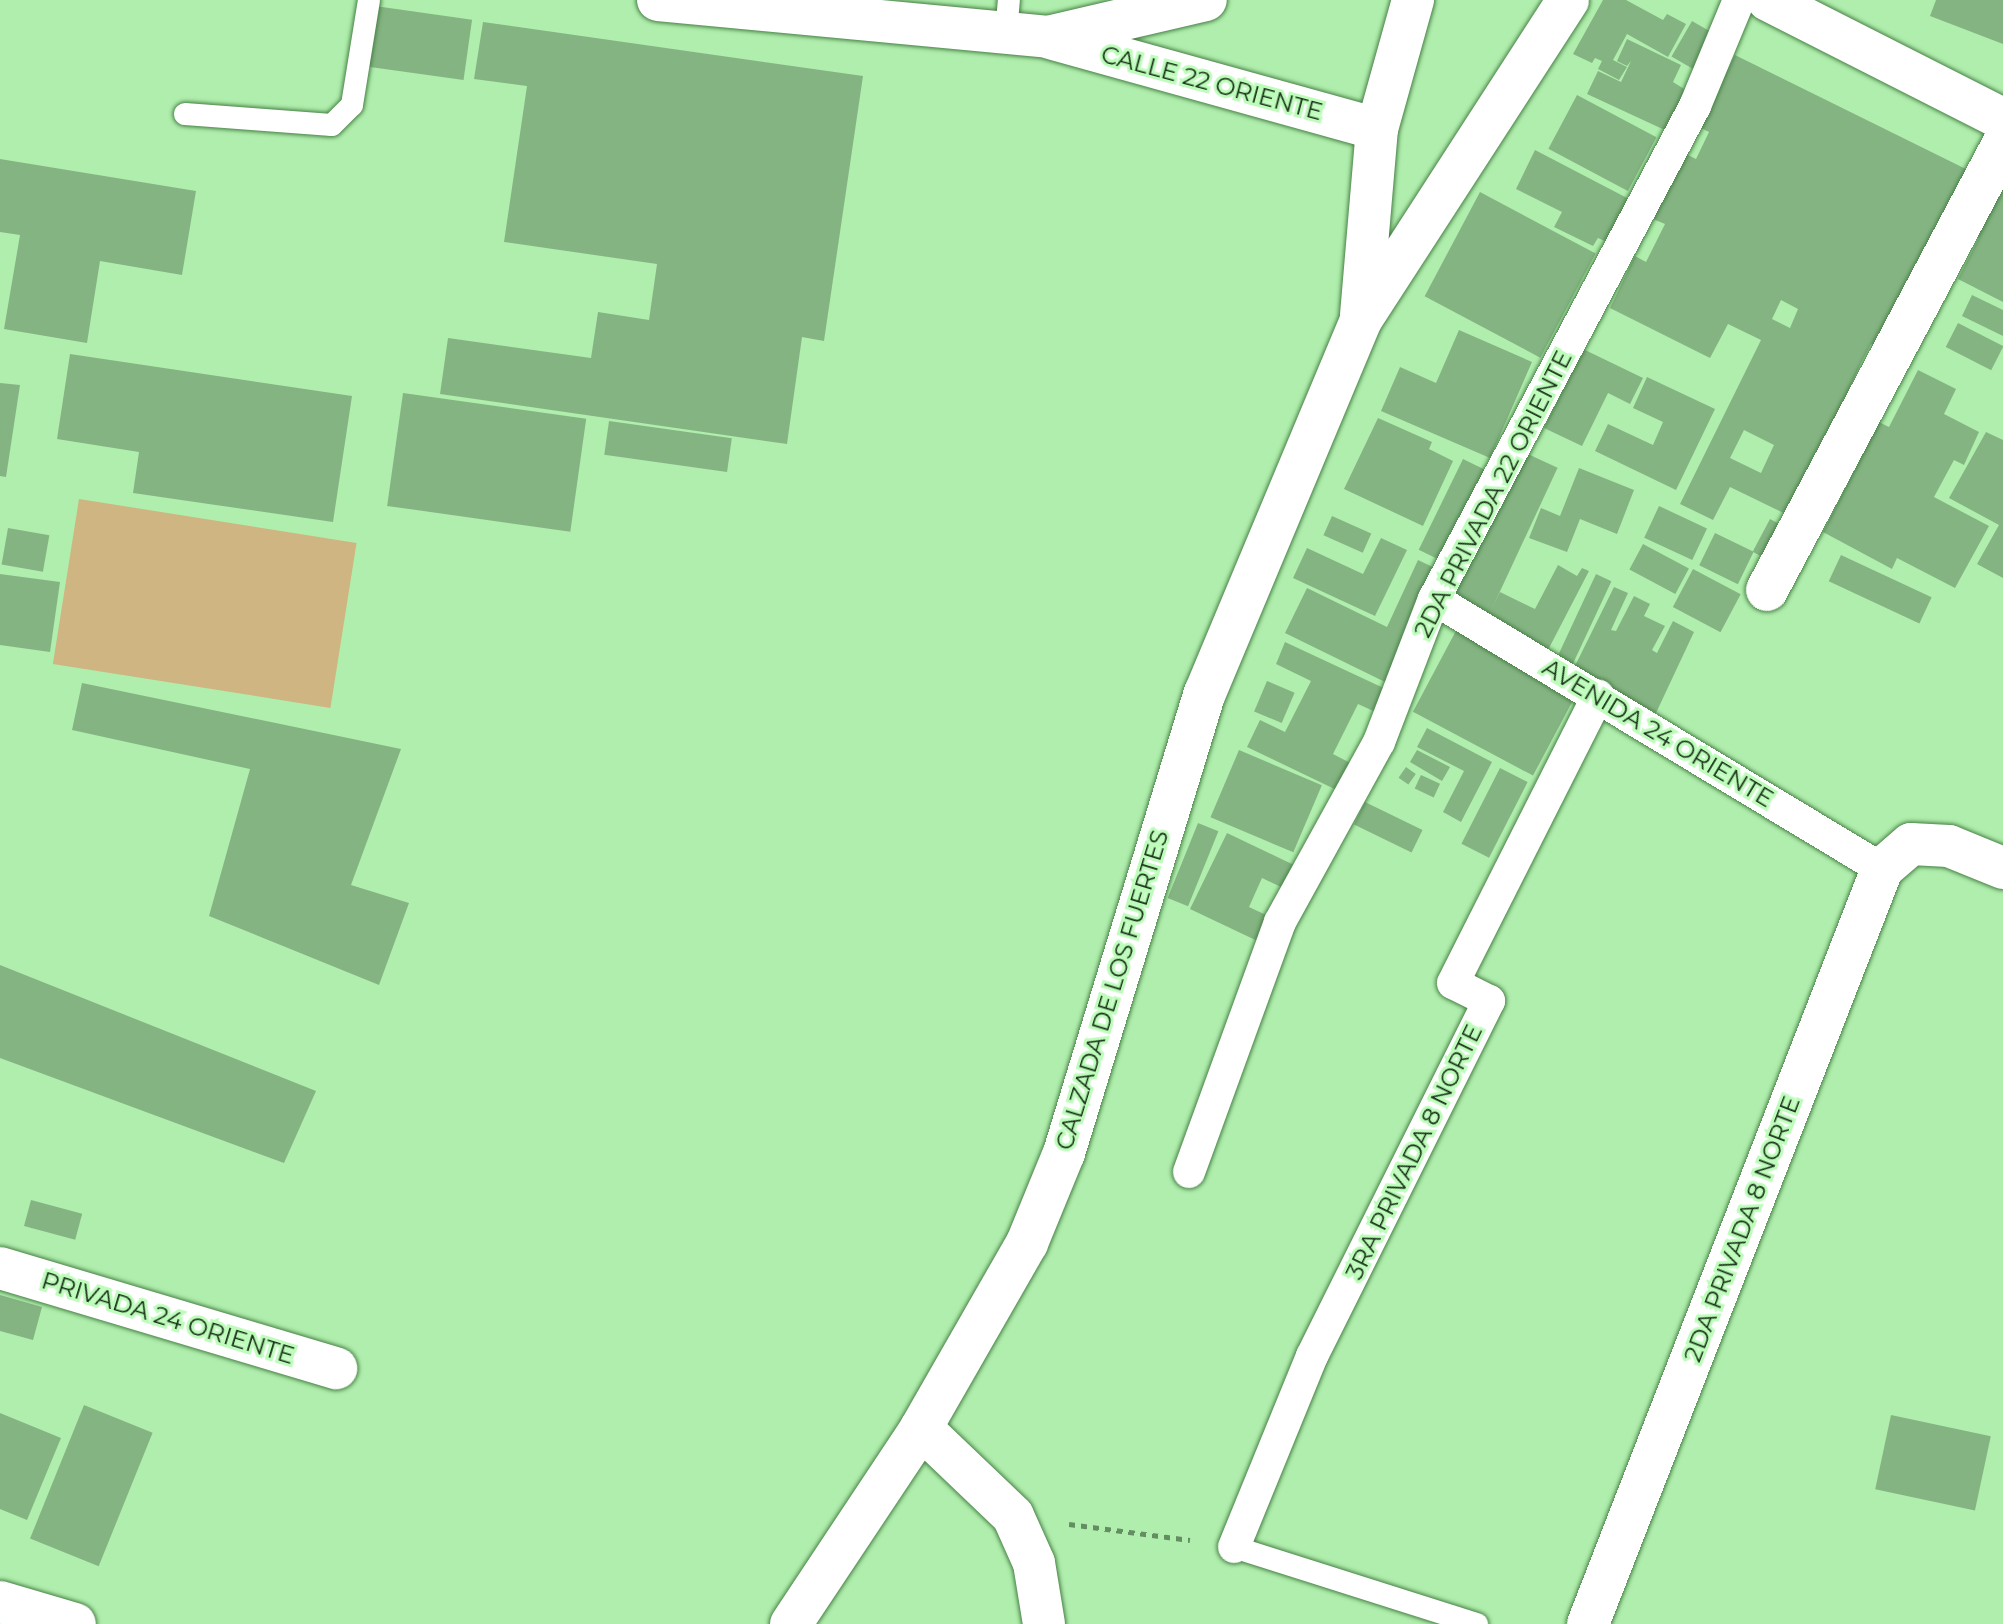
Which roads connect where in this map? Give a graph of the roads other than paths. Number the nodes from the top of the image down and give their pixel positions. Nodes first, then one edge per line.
1 (369, 0) edge
2 (658, 0) edge
3 (1206, 0) edge
4 (1413, 0) edge
5 (1568, 0) edge
6 (1739, 0) edge
7 (1768, 0) edge
8 (748, 5) edge
9 (1008, 16) edge
10 (1048, 37) junction
11 (185, 114) dead end
12 (2003, 119) edge
13 (1377, 129) junction
14 (2003, 144) edge
15 (1361, 320) junction
16 (1767, 590) dead end
17 (1434, 599) junction
18 (1598, 696) junction
19 (1896, 856) junction
20 (2003, 868) edge
21 (1189, 1172) dead end
22 (0, 1268) edge
23 (336, 1368) dead end
24 (921, 1428) junction
25 (1234, 1547) joint
26 (0, 1602) edge
27 (75, 1624) edge
28 (791, 1624) edge
29 (1044, 1624) edge
30 (1477, 1624) edge
31 (1588, 1624) edge

1 - 11 lane
2 - 8 street, CALLE 22 ORIENTE
3 - 10 street, CALLE 22 ORIENTE
4 - 13 street, CALZADA DE LOS FUERTES
5 - 15 street, CALZADA DE LOS FUERTES
6 - 17 street, 2DA PRIVADA 22 ORIENTE
7 - 12 street
8 - 9 street, CALLE 22 ORIENTE
9 - 10 street, CALLE 22 ORIENTE
10 - 13 street, CALLE 22 ORIENTE
13 - 15 street, CALZADA DE LOS FUERTES
14 - 16 street
15 - 24 street, CALZADA DE LOS FUERTES
17 - 18 street, AVENIDA 24 ORIENTE
17 - 21 street, 2DA PRIVADA 22 ORIENTE
18 - 19 street, AVENIDA 24 ORIENTE
18 - 25 street, 3RA PRIVADA 8 NORTE
19 - 20 street
19 - 31 street, 2DA PRIVADA 8 NORTE
22 - 23 street, PRIVADA 24 ORIENTE
24 - 28 street, CALZADA DE LOS FUERTES
24 - 29 street
25 - 30 lane
26 - 27 street

